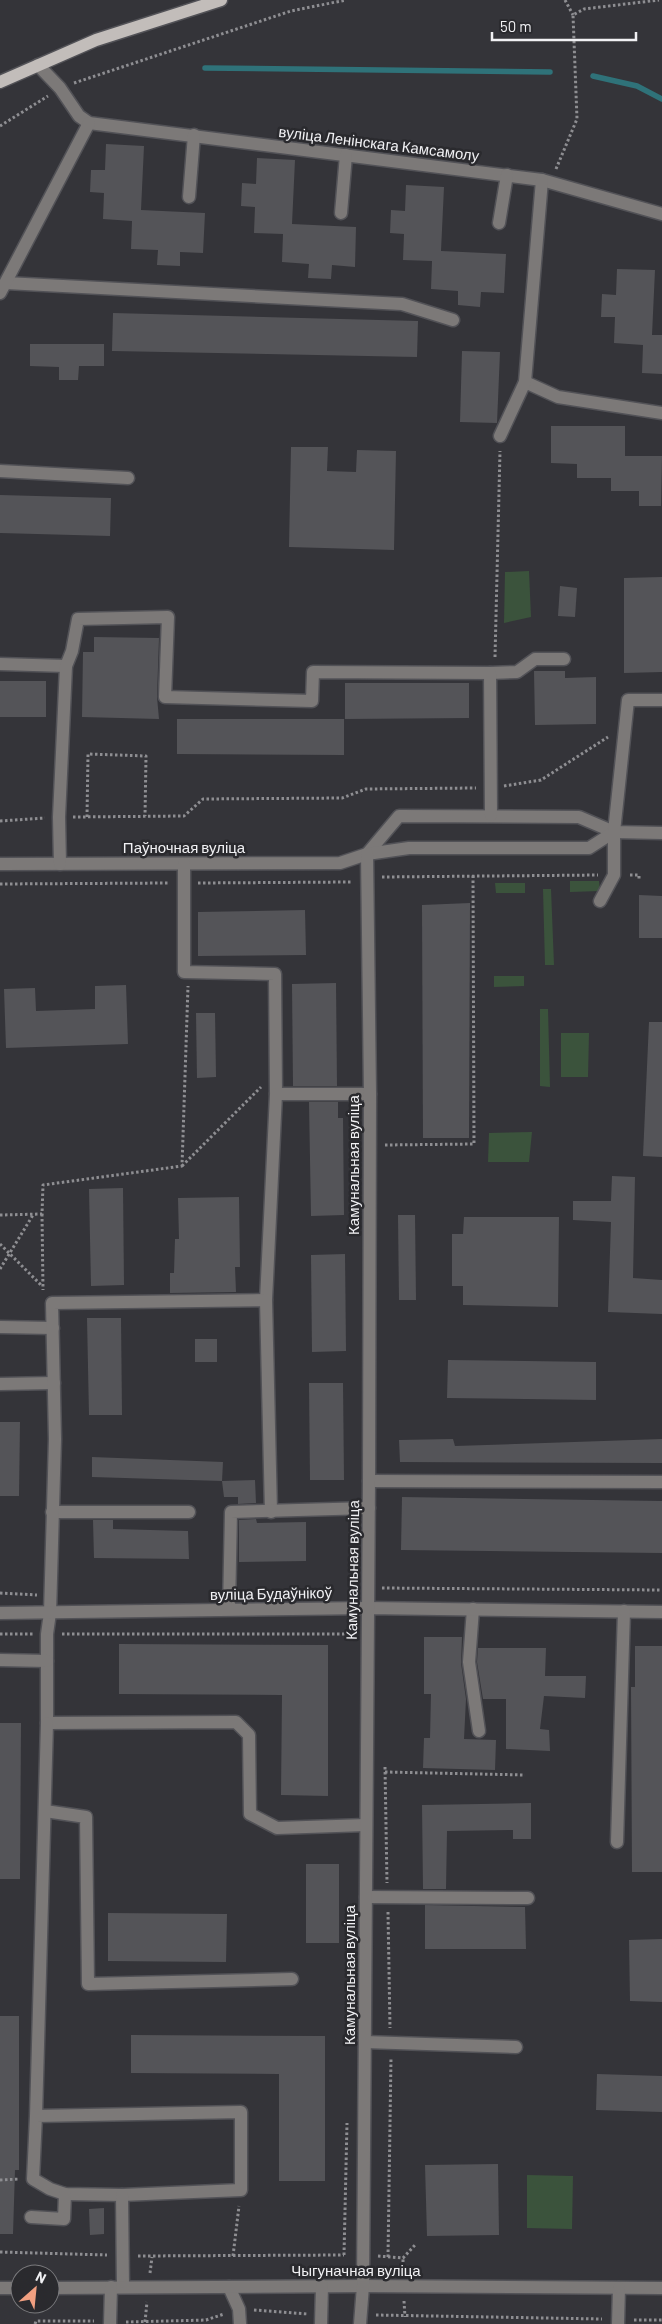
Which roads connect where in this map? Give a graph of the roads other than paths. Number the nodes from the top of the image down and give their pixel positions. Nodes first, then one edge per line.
1 (221, 0) edge
2 (38, 65) junction
3 (0, 82) edge
4 (89, 122) junction
5 (194, 135) junction
6 (346, 155) junction
7 (507, 175) junction
8 (546, 181) junction
9 (189, 197) dead end
10 (341, 213) dead end
11 (662, 214) edge
12 (500, 223) dead end
13 (3, 288) edge
14 (453, 320) dead end
15 (525, 382) junction
16 (662, 412) edge
17 (500, 436) road end
18 (0, 471) edge
19 (128, 478) dead end
20 (564, 659) dead end
21 (0, 664) edge
22 (66, 666) junction
23 (493, 673) junction
24 (662, 700) edge
25 (491, 815) junction
26 (614, 832) junction
27 (662, 833) edge
28 (367, 854) junction
29 (0, 864) edge
30 (60, 864) junction
31 (184, 864) junction
32 (600, 901) dead end
33 (276, 1094) junction
34 (370, 1094) junction
35 (266, 1300) junction
36 (0, 1327) edge
37 (53, 1328) junction
38 (54, 1383) junction
39 (0, 1384) edge
40 (369, 1481) junction
41 (662, 1482) edge
42 (369, 1508) junction
43 (52, 1512) junction
44 (189, 1512) dead end
45 (271, 1512) junction
46 (367, 1608) junction
47 (473, 1609) junction
48 (229, 1610) junction
49 (624, 1611) junction
50 (662, 1612) edge
51 (0, 1613) edge
52 (50, 1613) junction
53 (0, 1660) edge
54 (47, 1661) junction
55 (47, 1723) junction
56 (479, 1731) dead end
57 (45, 1811) junction
58 (366, 1825) junction
59 (617, 1842) dead end
60 (366, 1897) junction
61 (528, 1898) dead end
62 (292, 1979) dead end
63 (365, 2042) junction
64 (516, 2047) dead end
65 (36, 2116) junction
66 (66, 2194) junction
67 (122, 2194) junction
68 (31, 2217) dead end
69 (322, 2286) junction
70 (363, 2286) junction
71 (117, 2287) junction
72 (229, 2287) junction
73 (60, 2288) edge
74 (619, 2288) junction
75 (662, 2288) edge
76 (110, 2324) edge
77 (240, 2324) edge
78 (321, 2324) edge
79 (360, 2324) edge
80 (618, 2324) edge

1 - 2 main road
2 - 3 main road
2 - 4 street
4 - 5 street, вуліца Ленінскага Камсамолу
4 - 13 street
5 - 6 street, вуліца Ленінскага Камсамолу
5 - 9 street
6 - 7 street, вуліца Ленінскага Камсамолу
6 - 10 street
7 - 8 street, вуліца Ленінскага Камсамолу
7 - 12 street
8 - 11 street, вуліца Ленінскага Камсамолу
8 - 15 street
13 - 14 street
15 - 16 street
15 - 17 street
18 - 19 street
20 - 23 street
21 - 22 street
22 - 23 street
22 - 30 street
23 - 25 street
24 - 26 street
25 - 26 street
25 - 28 street
26 - 27 street
26 - 28 street, Паўночная вуліца
26 - 32 street
28 - 31 street, Паўночная вуліца
28 - 34 street, Камунальная вуліца
29 - 30 street, Паўночная вуліца
30 - 31 street, Паўночная вуліца
31 - 33 street
33 - 34 street
33 - 35 street
34 - 40 street, Камунальная вуліца
35 - 37 street
35 - 45 street
36 - 37 street
37 - 38 street
38 - 39 street
38 - 43 street
40 - 41 street
40 - 42 street, Камунальная вуліца
42 - 45 street
42 - 46 street, Камунальная вуліца
43 - 44 street
43 - 52 street
45 - 48 street
46 - 47 street, вуліца Будаўнікоў
46 - 48 street, вуліца Будаўнікоў
46 - 58 street, Камунальная вуліца
47 - 49 street, вуліца Будаўнікоў
47 - 56 street
48 - 52 street, вуліца Будаўнікоў
49 - 50 street, вуліца Будаўнікоў
49 - 59 street
51 - 52 street, вуліца Будаўнікоў
52 - 54 street
53 - 54 street
54 - 55 street
55 - 57 street
55 - 58 street
57 - 62 street
57 - 65 street
58 - 60 street, Камунальная вуліца
60 - 61 street
60 - 63 street, Камунальная вуліца
63 - 64 street
63 - 70 street, Камунальная вуліца
65 - 66 street
65 - 67 street
66 - 67 street
66 - 68 street
67 - 71 street
69 - 70 street, Чыгуначная вуліца
69 - 72 street, Чыгуначная вуліца
69 - 78 street
70 - 74 street, Чыгуначная вуліца
70 - 79 street, Камунальная вуліца
71 - 72 street, Чыгуначная вуліца
71 - 73 street, Чыгуначная вуліца
71 - 76 street
72 - 77 street
74 - 75 street, Чыгуначная вуліца
74 - 80 street

